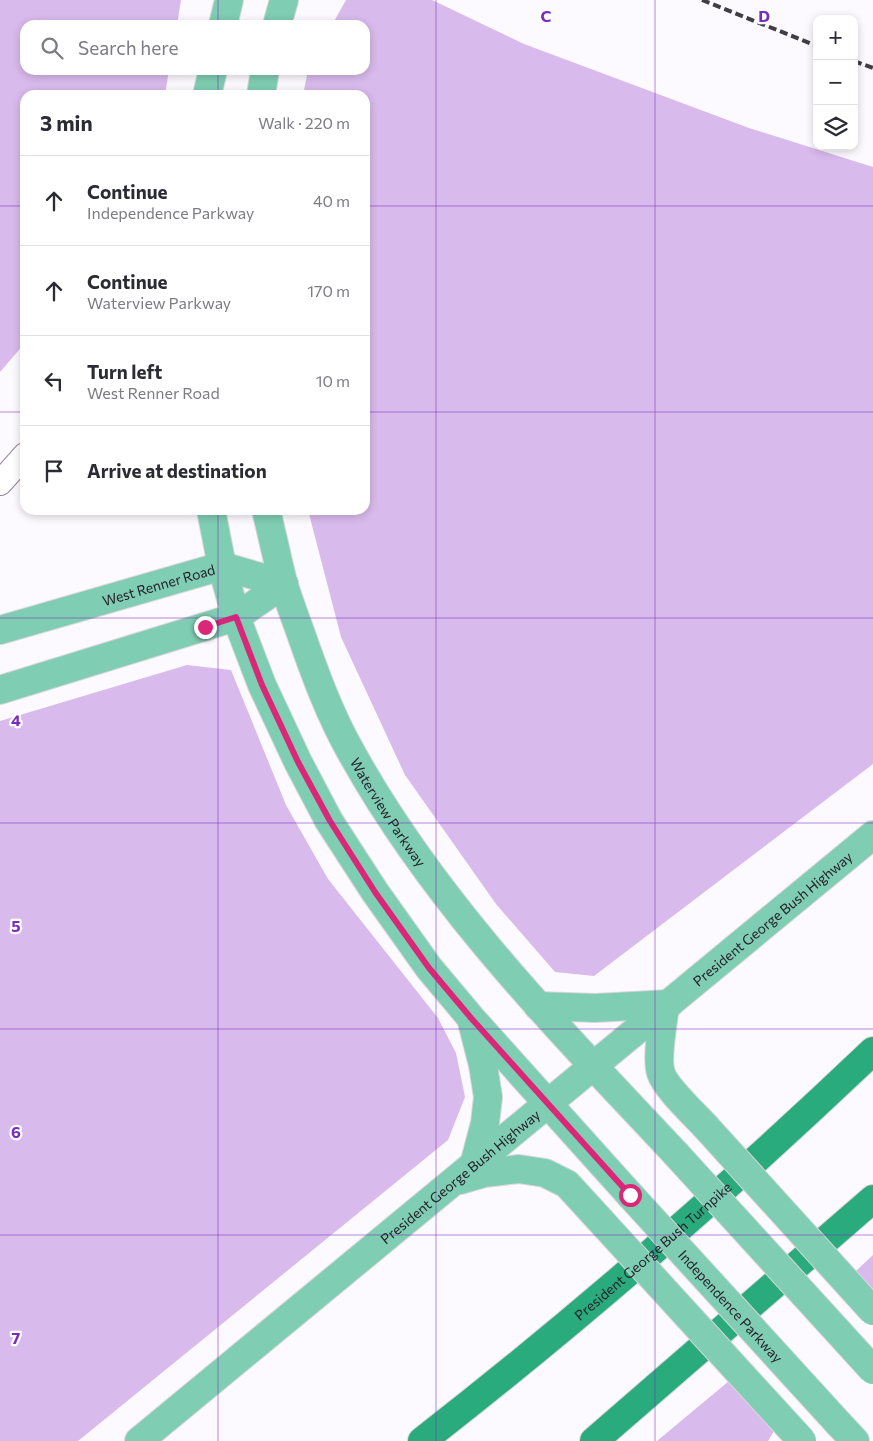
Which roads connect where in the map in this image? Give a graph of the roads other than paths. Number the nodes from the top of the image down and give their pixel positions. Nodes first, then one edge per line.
1 (230, 0) edge
2 (284, 0) edge
3 (224, 20) edge
4 (278, 20) edge
5 (212, 75) edge
6 (265, 75) edge
7 (208, 90) edge
8 (262, 90) edge
9 (20, 461) edge
10 (0, 483) edge
11 (212, 515) edge
12 (267, 515) edge
13 (222, 566) junction
14 (284, 584) junction
15 (236, 617) junction
16 (0, 630) edge
17 (0, 690) edge
18 (873, 835) edge
19 (667, 1005) junction
20 (538, 1006) junction
21 (471, 1018) junction
22 (873, 1051) edge
23 (593, 1066) junction
24 (547, 1104) junction
25 (474, 1165) junction
26 (453, 1182) junction
27 (873, 1200) edge
28 (873, 1311) edge
29 (873, 1370) edge
30 (847, 1433) edge
31 (139, 1441) edge
32 (422, 1441) edge
33 (594, 1441) edge
34 (802, 1441) edge

1 - 3 main road
2 - 4 main road
5 - 7 main road
6 - 8 main road
9 - 10 lane
11 - 13 main road
12 - 14 main road, Waterview Parkway
13 - 14 main road, West Renner Road
13 - 15 main road
13 - 16 main road, West Renner Road
14 - 15 main road
14 - 20 main road, Waterview Parkway
15 - 17 main road
15 - 21 main road
18 - 19 main road, President George Bush Highway
19 - 20 main road
19 - 23 main road, President George Bush Highway
19 - 28 main road, bridge
20 - 23 main road, Waterview Parkway
21 - 24 main road
21 - 25 main road
22 - 32 highway, President George Bush Turnpike
23 - 24 main road, President George Bush Highway
23 - 29 main road, bridge
24 - 25 main road, President George Bush Highway
24 - 30 main road, Independence Parkway, bridge
25 - 26 main road, President George Bush Highway
26 - 31 main road, President George Bush Highway
26 - 34 main road, bridge
27 - 33 highway

